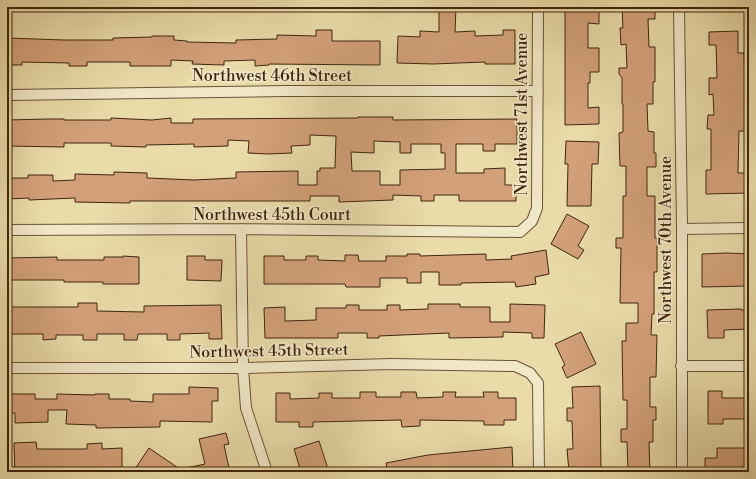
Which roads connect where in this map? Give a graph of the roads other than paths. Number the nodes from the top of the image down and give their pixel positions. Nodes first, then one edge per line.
1 (538, 7) edge
2 (679, 7) edge
3 (538, 91) junction
4 (7, 94) edge
5 (532, 221) joint
6 (749, 228) edge
7 (682, 229) junction
8 (7, 230) edge
9 (241, 230) junction
10 (681, 366) junction
11 (749, 366) edge
12 (7, 368) edge
13 (243, 368) junction
14 (267, 472) edge
15 (539, 472) edge
16 (682, 472) edge

1 - 3 street, Northwest 71st Avenue
2 - 7 street, Northwest 70th Avenue
3 - 4 street, Northwest 46th Street
3 - 5 street, Northwest 71st Avenue
5 - 9 street, Northwest 45th Court
6 - 7 street
7 - 10 street, Northwest 70th Avenue
8 - 9 street, Northwest 45th Court
9 - 13 street
10 - 11 street
10 - 16 street, Northwest 70th Avenue
12 - 13 street, Northwest 45th Street
13 - 14 street
13 - 15 street, Northwest 45th Street

